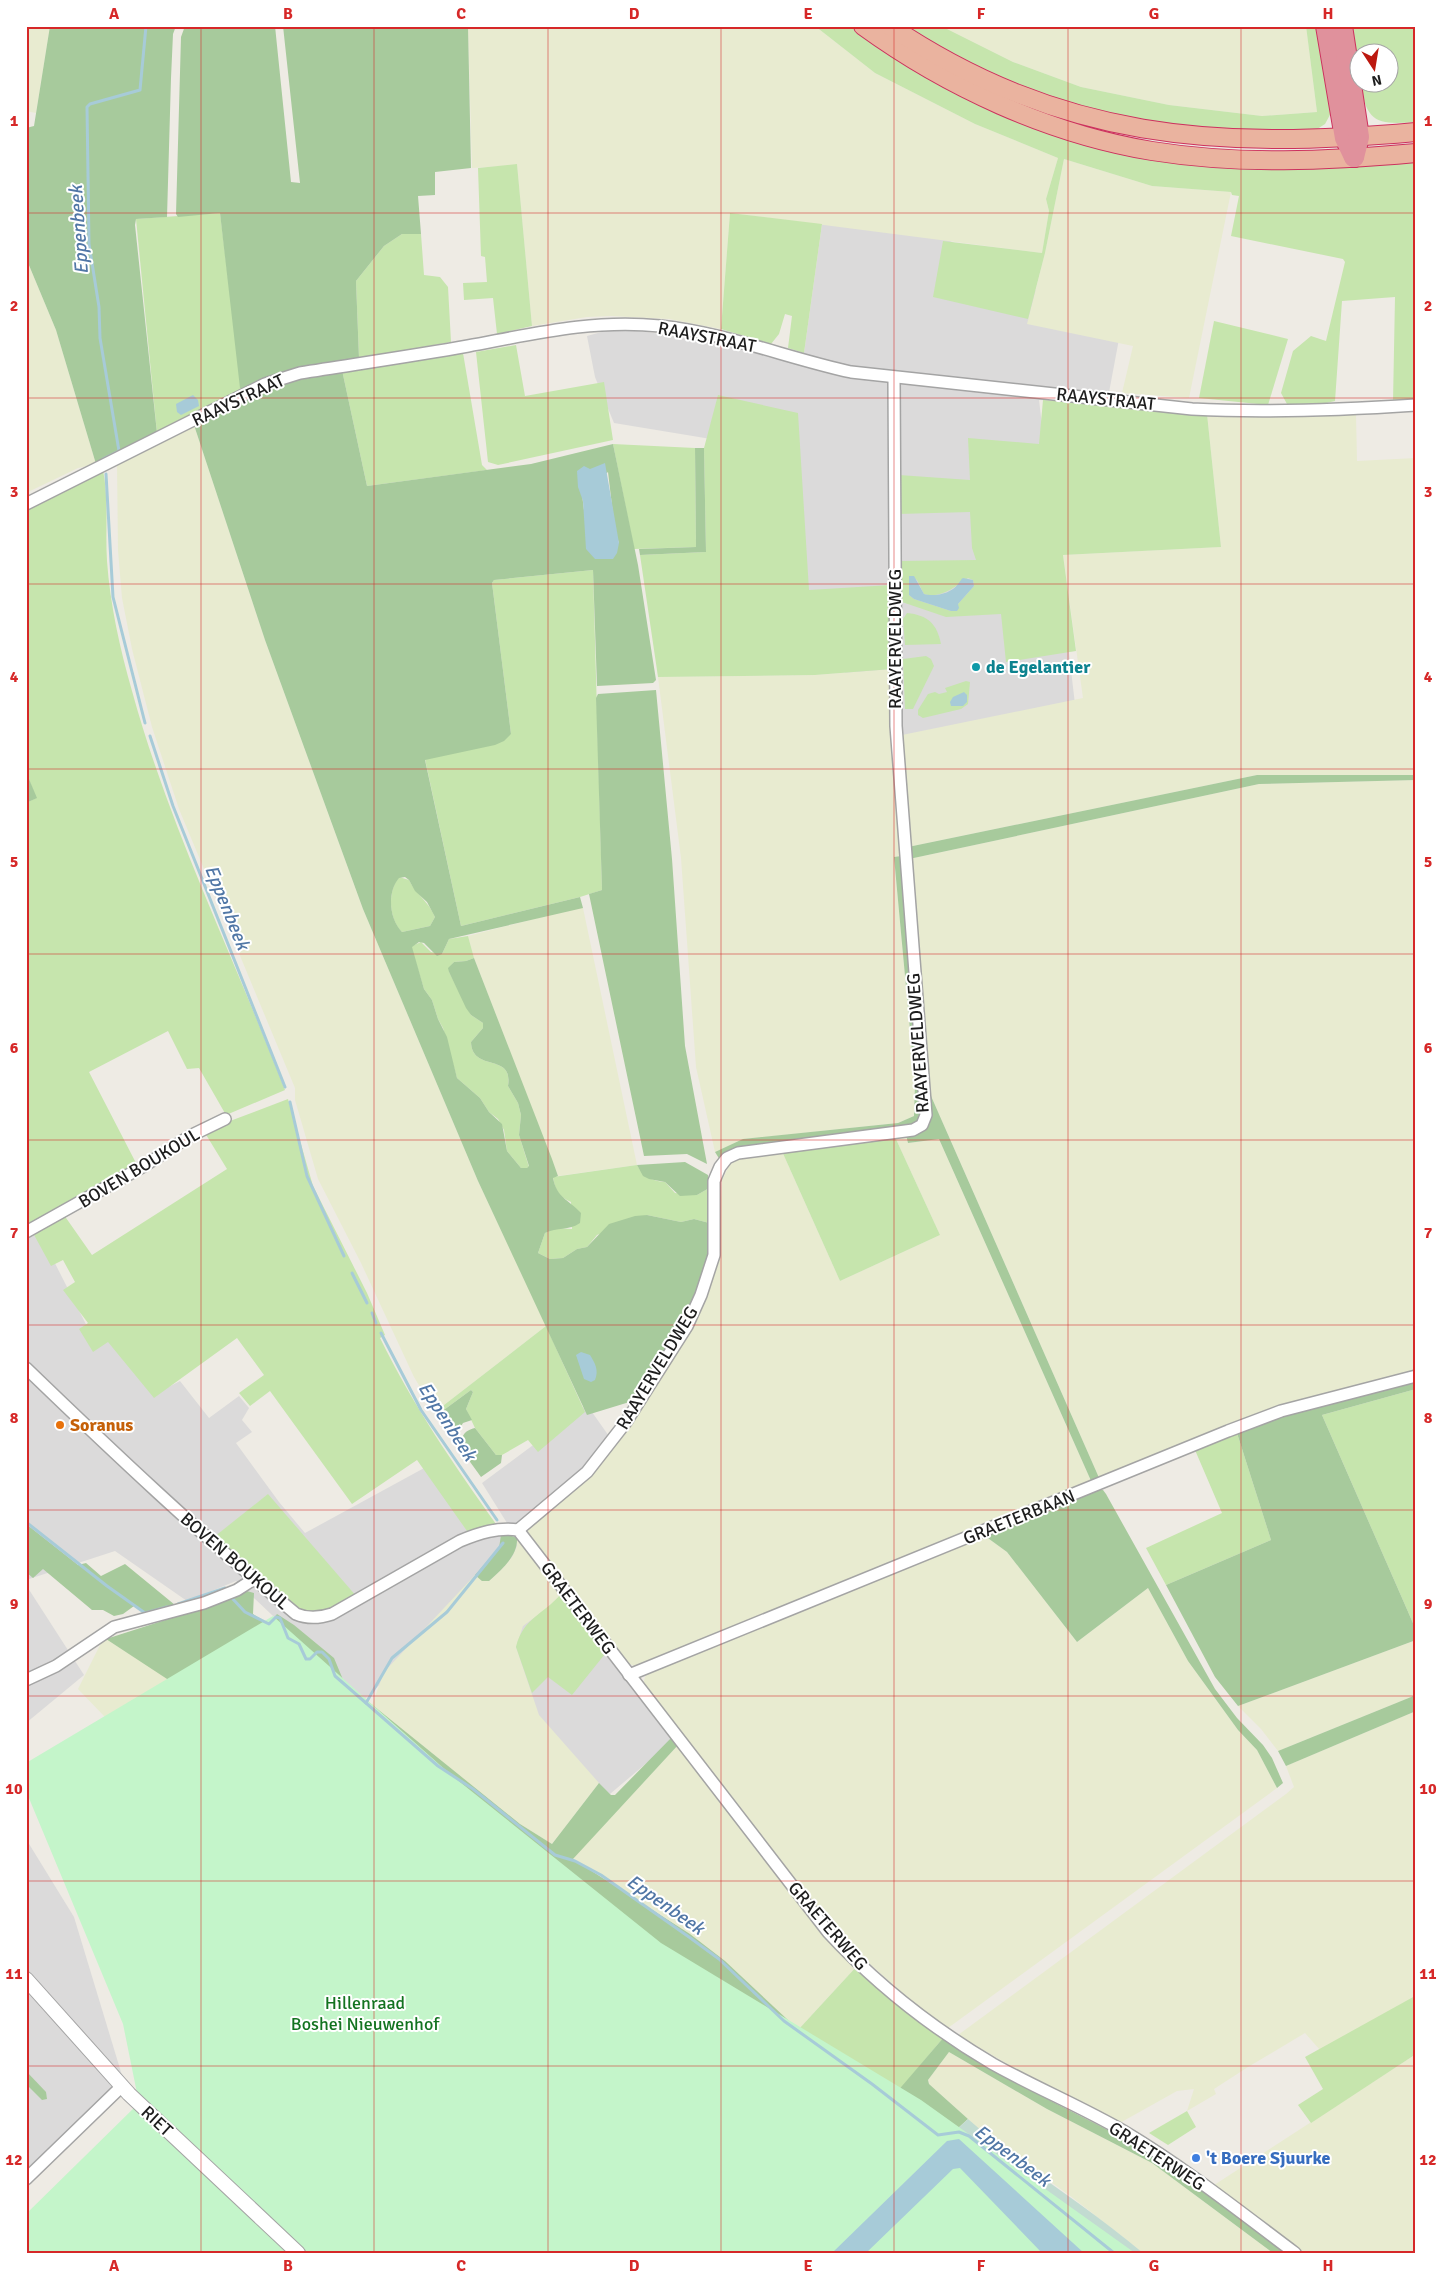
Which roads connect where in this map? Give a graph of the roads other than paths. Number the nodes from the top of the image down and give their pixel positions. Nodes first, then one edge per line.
1 (863, 26) edge
2 (890, 26) edge
3 (1326, 26) edge
4 (1342, 26) edge
5 (1416, 132) edge
6 (1352, 138) junction
7 (1416, 153) edge
8 (1354, 158) junction
9 (894, 378) junction
10 (1416, 405) edge
11 (26, 504) edge
12 (225, 1119) dead end
13 (26, 1232) edge
14 (26, 1368) edge
15 (1416, 1376) edge
16 (512, 1529) junction
17 (254, 1579) junction
18 (629, 1676) junction
19 (26, 1680) edge
20 (26, 1979) edge
21 (121, 2087) junction
22 (26, 2178) edge
23 (298, 2253) edge
24 (1295, 2253) edge

1 - 8 highway
2 - 6 highway
3 - 6 highway
4 - 6 highway
5 - 6 highway
6 - 8 highway
7 - 8 highway
9 - 10 street, RAAYSTRAAT
9 - 11 street, RAAYSTRAAT
9 - 16 street, RAAYERVELDWEG
12 - 13 street, BOVEN BOUKOUL
14 - 17 street, BOVEN BOUKOUL
15 - 18 street, GRAETERBAAN
16 - 17 street, BOVEN BOUKOUL
16 - 18 street, GRAETERWEG
17 - 19 street
18 - 24 street, GRAETERWEG
20 - 21 street, RIET
21 - 22 street
21 - 23 street, RIET

